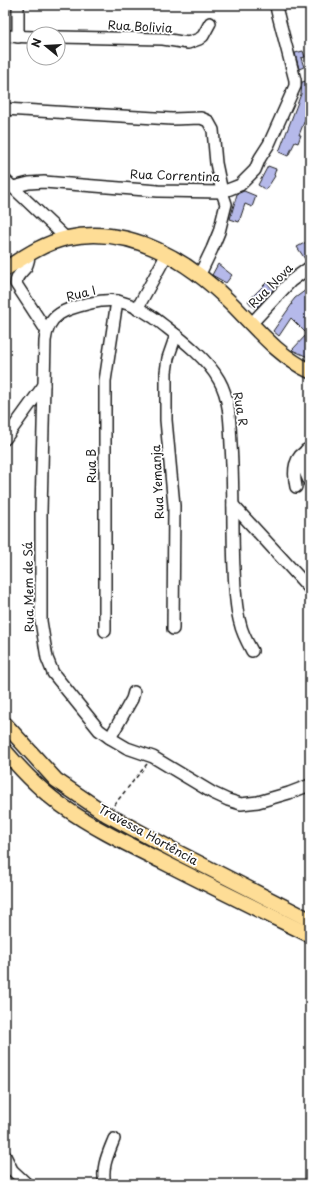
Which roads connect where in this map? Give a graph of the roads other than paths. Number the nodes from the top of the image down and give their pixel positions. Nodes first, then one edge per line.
1 (18, 5) edge
2 (276, 5) edge
3 (210, 23) dead end
4 (5, 36) edge
5 (18, 37) junction
6 (26, 37) edge
7 (66, 37) edge
8 (5, 109) edge
9 (7, 182) edge
10 (222, 192) junction
11 (66, 238) junction
12 (29, 254) junction
13 (167, 254) junction
14 (310, 267) edge
15 (5, 269) edge
16 (199, 276) junction
17 (117, 301) junction
18 (137, 309) junction
19 (251, 324) junction
20 (46, 330) junction
21 (176, 335) junction
22 (310, 370) edge
23 (44, 385) junction
24 (5, 439) edge
25 (308, 450) edge
26 (310, 483) edge
27 (296, 487) dead end
28 (233, 505) junction
29 (310, 589) edge
30 (173, 629) dead end
31 (106, 631) dead end
32 (252, 651) dead end
33 (134, 692) dead end
34 (5, 724) edge
35 (110, 738) junction
36 (5, 751) edge
37 (310, 785) edge
38 (310, 920) edge
39 (310, 935) edge
40 (114, 1139) dead end
41 (5, 1156) edge
42 (27, 1184) edge
43 (105, 1184) edge

1 - 5 street
2 - 10 street, Rua Correntina
3 - 7 street, Rua Bolivia
4 - 5 street
5 - 6 street
8 - 10 street
9 - 10 street, Rua Correntina
9 - 11 street
10 - 16 street
11 - 12 main road
11 - 13 main road
12 - 15 main road
12 - 20 street
13 - 16 main road
13 - 18 street
14 - 19 street, Rua Nova
16 - 19 main road
17 - 18 street, Rua I
17 - 20 street, Rua I
17 - 31 street, Rua B
18 - 21 street, Rua I
19 - 22 main road
20 - 23 street
21 - 28 street, Rua R
21 - 30 street, Rua Yemanja
23 - 24 street
23 - 35 street, Rua Mem de Sá
25 - 26 street
25 - 27 street
28 - 29 street
28 - 32 street, Rua R
33 - 35 street
34 - 38 main road, Travessa Hortência
35 - 37 street, Rua Mem de Sá
36 - 39 main road, Travessa Hortência
40 - 43 street
41 - 42 street

